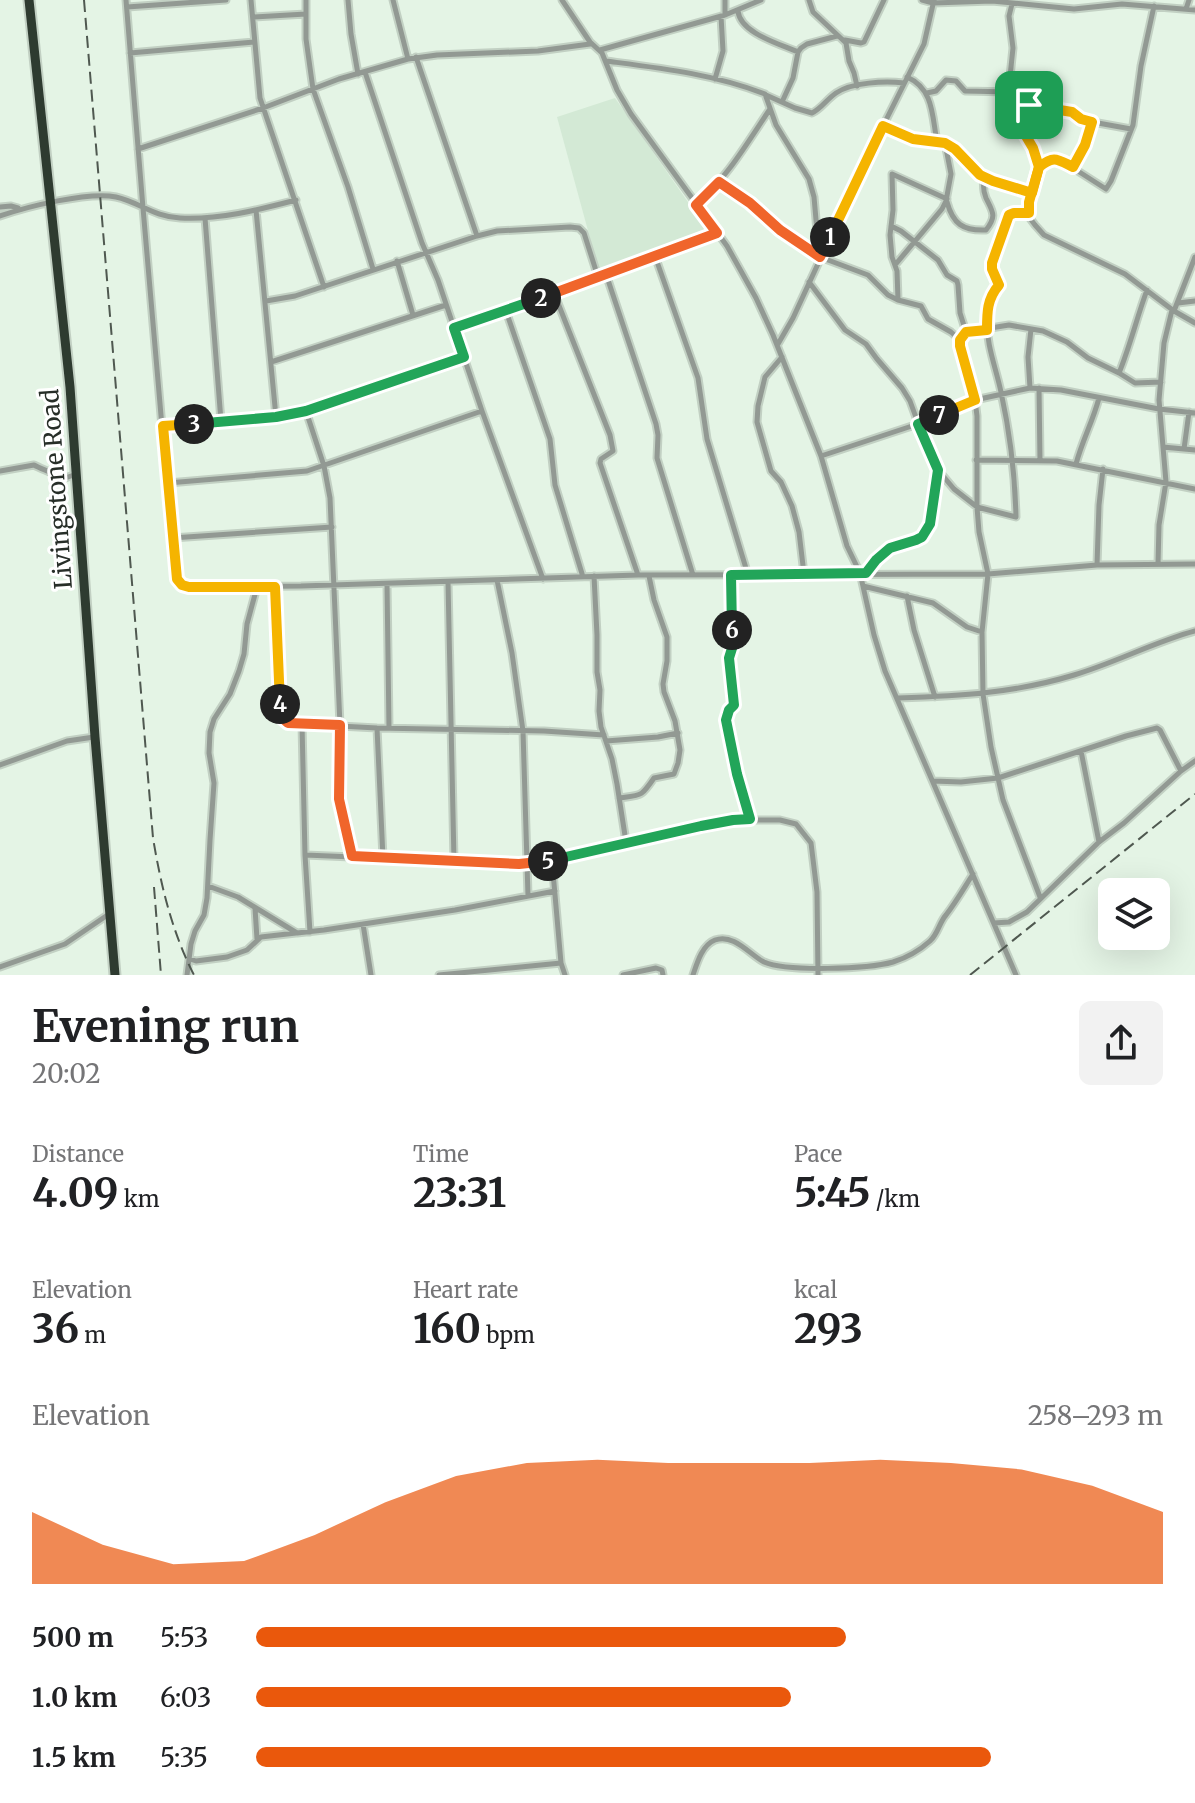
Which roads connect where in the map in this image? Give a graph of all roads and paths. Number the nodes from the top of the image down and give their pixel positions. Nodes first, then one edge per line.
1 (29, 0) edge
2 (226, 0) edge
3 (251, 0) edge
4 (306, 0) edge
5 (348, 0) edge
6 (393, 0) edge
7 (562, 0) edge
8 (725, 0) edge
9 (761, 0) edge
10 (809, 0) edge
11 (884, 0) edge
12 (922, 0) edge
13 (1189, 0) edge
14 (933, 2) edge
15 (1118, 2) edge
16 (127, 4) edge
17 (1012, 4) junction
18 (1154, 6) junction
19 (1186, 9) junction
20 (1195, 10) edge
21 (738, 11) junction
22 (306, 14) junction
23 (723, 16) junction
24 (253, 17) junction
25 (837, 36) junction
26 (844, 40) junction
27 (254, 42) junction
28 (591, 44) junction
29 (600, 50) junction
30 (798, 52) junction
31 (130, 53) junction
32 (416, 57) junction
33 (408, 59) junction
34 (606, 61) junction
35 (362, 73) junction
36 (715, 79) junction
37 (906, 80) junction
38 (857, 86) junction
39 (313, 89) junction
40 (1011, 92) junction
41 (927, 93) junction
42 (765, 94) junction
43 (1018, 99) junction
44 (782, 102) junction
45 (263, 108) junction
46 (770, 109) junction
47 (1092, 122) junction
48 (883, 126) junction
49 (1131, 129) junction
50 (937, 142) junction
51 (945, 143) junction
52 (138, 149) junction
53 (1039, 167) junction
54 (1073, 167) junction
55 (984, 177) junction
56 (719, 182) junction
57 (1032, 193) junction
58 (296, 200) junction
59 (947, 200) junction
60 (51, 202) junction
61 (696, 205) junction
62 (0, 207) edge
63 (143, 208) junction
64 (20, 209) junction
65 (256, 210) junction
66 (1029, 213) junction
67 (0, 216) edge
68 (205, 218) junction
69 (891, 226) junction
70 (717, 233) junction
71 (477, 236) junction
72 (914, 242) junction
73 (827, 244) junction
74 (425, 252) junction
75 (655, 256) junction
76 (820, 257) junction
77 (1195, 257) edge
78 (397, 261) junction
79 (895, 265) junction
80 (373, 269) junction
81 (606, 274) junction
82 (598, 277) junction
83 (809, 282) junction
84 (324, 287) junction
85 (1147, 290) junction
86 (554, 293) junction
87 (898, 300) junction
88 (266, 301) junction
89 (1195, 301) edge
90 (1178, 303) junction
91 (446, 305) junction
92 (1173, 310) junction
93 (506, 311) junction
94 (413, 315) junction
95 (1195, 323) edge
96 (454, 328) junction
97 (1031, 329) junction
98 (987, 330) junction
99 (966, 332) junction
100 (960, 340) junction
101 (777, 345) junction
102 (464, 357) junction
103 (782, 357) junction
104 (271, 362) junction
105 (1119, 373) junction
106 (1161, 382) junction
107 (1030, 388) junction
108 (1039, 388) junction
109 (1002, 394) junction
110 (1099, 398) junction
111 (975, 400) junction
112 (1159, 409) junction
113 (306, 411) junction
114 (482, 411) junction
115 (1192, 413) edge
116 (276, 417) junction
117 (221, 421) junction
118 (918, 424) junction
119 (163, 426) junction
120 (1163, 447) junction
121 (1184, 449) junction
122 (1195, 450) edge
123 (821, 456) junction
124 (976, 460) junction
125 (1040, 461) junction
126 (1012, 462) junction
127 (1076, 464) junction
128 (324, 466) junction
129 (1103, 469) junction
130 (938, 470) junction
131 (0, 471) edge
132 (77, 474) junction
133 (1166, 482) junction
134 (168, 483) junction
135 (1195, 489) edge
136 (977, 507) junction
137 (332, 527) junction
138 (172, 538) junction
139 (1158, 564) junction
140 (1195, 564) edge
141 (1097, 565) junction
142 (863, 573) junction
143 (804, 574) junction
144 (988, 574) junction
145 (638, 575) junction
146 (693, 575) junction
147 (731, 575) junction
148 (748, 575) junction
149 (594, 576) junction
150 (649, 576) junction
151 (583, 577) junction
152 (543, 579) junction
153 (497, 580) junction
154 (448, 582) junction
155 (387, 584) junction
156 (334, 585) junction
157 (863, 586) junction
158 (257, 587) junction
159 (275, 587) junction
160 (907, 596) junction
161 (1195, 631) edge
162 (982, 632) junction
163 (983, 694) junction
164 (935, 697) junction
165 (898, 698) junction
166 (302, 724) junction
167 (340, 725) junction
168 (377, 728) junction
169 (389, 728) junction
170 (452, 729) junction
171 (523, 731) junction
172 (678, 733) junction
173 (95, 737) junction
174 (605, 738) junction
175 (1081, 751) junction
176 (1195, 761) edge
177 (0, 765) edge
178 (1181, 771) junction
179 (998, 778) junction
180 (933, 781) junction
181 (619, 798) junction
182 (750, 819) junction
183 (626, 842) junction
184 (1099, 842) junction
185 (305, 855) junction
186 (352, 856) junction
187 (383, 858) junction
188 (454, 861) junction
189 (552, 861) junction
190 (528, 863) junction
191 (973, 874) junction
192 (208, 886) junction
193 (555, 891) junction
194 (528, 896) junction
195 (1040, 897) junction
196 (255, 908) junction
197 (110, 914) junction
198 (1009, 922) junction
199 (994, 923) junction
200 (363, 924) junction
201 (310, 932) junction
202 (297, 933) junction
203 (257, 939) junction
204 (1001, 939) junction
205 (189, 958) junction
206 (561, 963) junction
207 (0, 967) edge
208 (504, 971) edge
209 (818, 972) edge
210 (115, 975) edge
211 (187, 975) edge
212 (371, 975) edge
213 (439, 975) edge
214 (565, 975) edge
215 (623, 975) edge
216 (663, 975) edge
217 (693, 975) edge
218 (1016, 975) edge

1 - 60 highway, Livingstone Road
2 - 16 street
3 - 24 street
4 - 22 street
5 - 35 street
6 - 33 street
7 - 28 street
8 - 23 street
9 - 21 street
10 - 25 street
11 - 26 street
12 - 14 street
13 - 19 street
14 - 17 street
14 - 37 street
15 - 17 street
15 - 18 street
16 - 31 street
17 - 40 street
18 - 19 street
18 - 49 street
19 - 20 street
21 - 23 street
21 - 30 street
22 - 24 street
22 - 39 street
23 - 29 street
23 - 36 street
24 - 27 street
25 - 26 street
25 - 30 street
26 - 38 street
27 - 31 street
27 - 45 street
28 - 29 street
28 - 32 street
29 - 34 street
30 - 44 street
31 - 52 street
32 - 33 street
32 - 71 street
33 - 35 street
34 - 36 street
34 - 61 street
35 - 39 street
35 - 74 street
36 - 42 street
37 - 38 street
37 - 41 street
37 - 48 street
38 - 44 street
39 - 45 street
39 - 80 street
40 - 41 street
40 - 43 street
41 - 50 street
42 - 44 street
42 - 46 street
43 - 47 street
43 - 53 street
45 - 52 street
45 - 58 street
46 - 56 street
46 - 73 street
47 - 49 street
47 - 54 street
48 - 50 street
48 - 73 street
49 - 54 street
50 - 51 street
51 - 55 street
51 - 59 street
52 - 63 street
53 - 54 street
53 - 57 street
55 - 57 street
55 - 59 street
56 - 61 street
56 - 76 street
57 - 66 street
58 - 65 street
58 - 84 street
59 - 69 street
59 - 72 street
60 - 63 street
60 - 64 street
60 - 132 highway, Livingstone Road
61 - 70 street
62 - 64 street
63 - 68 street
63 - 119 street
64 - 67 street
65 - 68 street
65 - 88 street
66 - 85 street
66 - 98 street
68 - 117 street
69 - 72 street
69 - 79 street
70 - 75 street
70 - 101 street
71 - 74 street
71 - 82 street
72 - 79 street
72 - 99 street
73 - 76 street
74 - 78 street
74 - 91 street
75 - 81 street
75 - 148 street
76 - 83 street
76 - 87 street
77 - 90 street
78 - 80 street
78 - 94 street
79 - 87 street
80 - 84 street
81 - 82 street
81 - 146 street
82 - 86 street
83 - 101 street
83 - 118 street
84 - 88 street
85 - 92 street
85 - 105 street
86 - 93 street
86 - 145 street
87 - 100 street
88 - 104 street
89 - 90 street
90 - 92 street
91 - 94 street
91 - 96 street
92 - 95 street
92 - 106 street
93 - 96 street
93 - 151 street
94 - 104 street
96 - 102 street
97 - 98 street
97 - 105 street
97 - 107 street
98 - 99 street
98 - 109 street
99 - 100 street
100 - 111 street
101 - 103 street
102 - 113 street
102 - 114 street
103 - 123 street
103 - 143 street
104 - 116 street
105 - 106 street
106 - 112 street
107 - 108 street
107 - 109 street
108 - 110 street
108 - 125 street
109 - 111 street
109 - 126 street
110 - 112 street
110 - 127 street
111 - 118 street
111 - 124 street
112 - 115 street
112 - 120 street
113 - 116 street
113 - 128 street
114 - 128 street
114 - 152 street
115 - 121 street
116 - 117 street
117 - 119 street
118 - 123 street
118 - 130 street
119 - 134 street
120 - 121 street
120 - 133 street
121 - 122 street
123 - 142 street
124 - 126 street
124 - 136 street
125 - 126 street
125 - 127 street
126 - 136 street
127 - 129 street
128 - 134 street
128 - 137 street
129 - 133 street
129 - 141 street
130 - 136 street
130 - 142 street
131 - 132 street
132 - 173 highway, Livingstone Road
133 - 135 street
133 - 139 street
134 - 138 street
136 - 144 street
137 - 138 street
137 - 156 street
138 - 158 street
139 - 140 street
139 - 141 street
141 - 144 street
142 - 143 street
142 - 144 street
142 - 157 street
143 - 148 street
144 - 162 street
145 - 149 street
145 - 150 street
146 - 147 street
146 - 150 street
147 - 148 street
147 - 182 street
149 - 151 street
149 - 174 street
150 - 172 street
151 - 152 street
152 - 153 street
153 - 154 street
153 - 171 street
154 - 155 street
154 - 170 street
155 - 156 street
155 - 169 street
156 - 159 street
156 - 167 street
157 - 160 street
157 - 165 street
158 - 159 street
158 - 192 street
159 - 166 street
160 - 162 street
160 - 164 street
161 - 163 street
162 - 163 street
163 - 164 street
163 - 179 street
164 - 165 street
165 - 180 street
166 - 167 street
166 - 185 street
167 - 168 street
167 - 186 street
168 - 169 street
168 - 187 street
169 - 170 street
170 - 171 street
170 - 188 street
171 - 174 street
171 - 190 street
172 - 174 street
172 - 181 street
173 - 177 street
173 - 197 highway, Livingstone Road
174 - 181 street
175 - 178 street
175 - 179 street
175 - 184 street
176 - 178 street
178 - 184 street
179 - 180 street
179 - 195 street
180 - 191 street
181 - 183 street
182 - 183 street
182 - 209 street
183 - 189 street
184 - 195 street
185 - 186 street
185 - 201 street
186 - 187 street
187 - 188 street
188 - 190 street
189 - 190 street
189 - 193 street
190 - 194 street
191 - 199 street
191 - 209 street
192 - 196 street
192 - 205 street
193 - 194 street
193 - 206 street
194 - 200 street
195 - 198 street
196 - 202 street
196 - 203 street
197 - 207 street
197 - 210 highway, Livingstone Road
198 - 199 street
198 - 204 street
199 - 204 street
200 - 201 street
200 - 212 street
201 - 202 street
202 - 203 street
203 - 205 street
204 - 218 street
205 - 211 street
206 - 208 street
206 - 214 street
208 - 213 street
209 - 217 street
215 - 216 street

